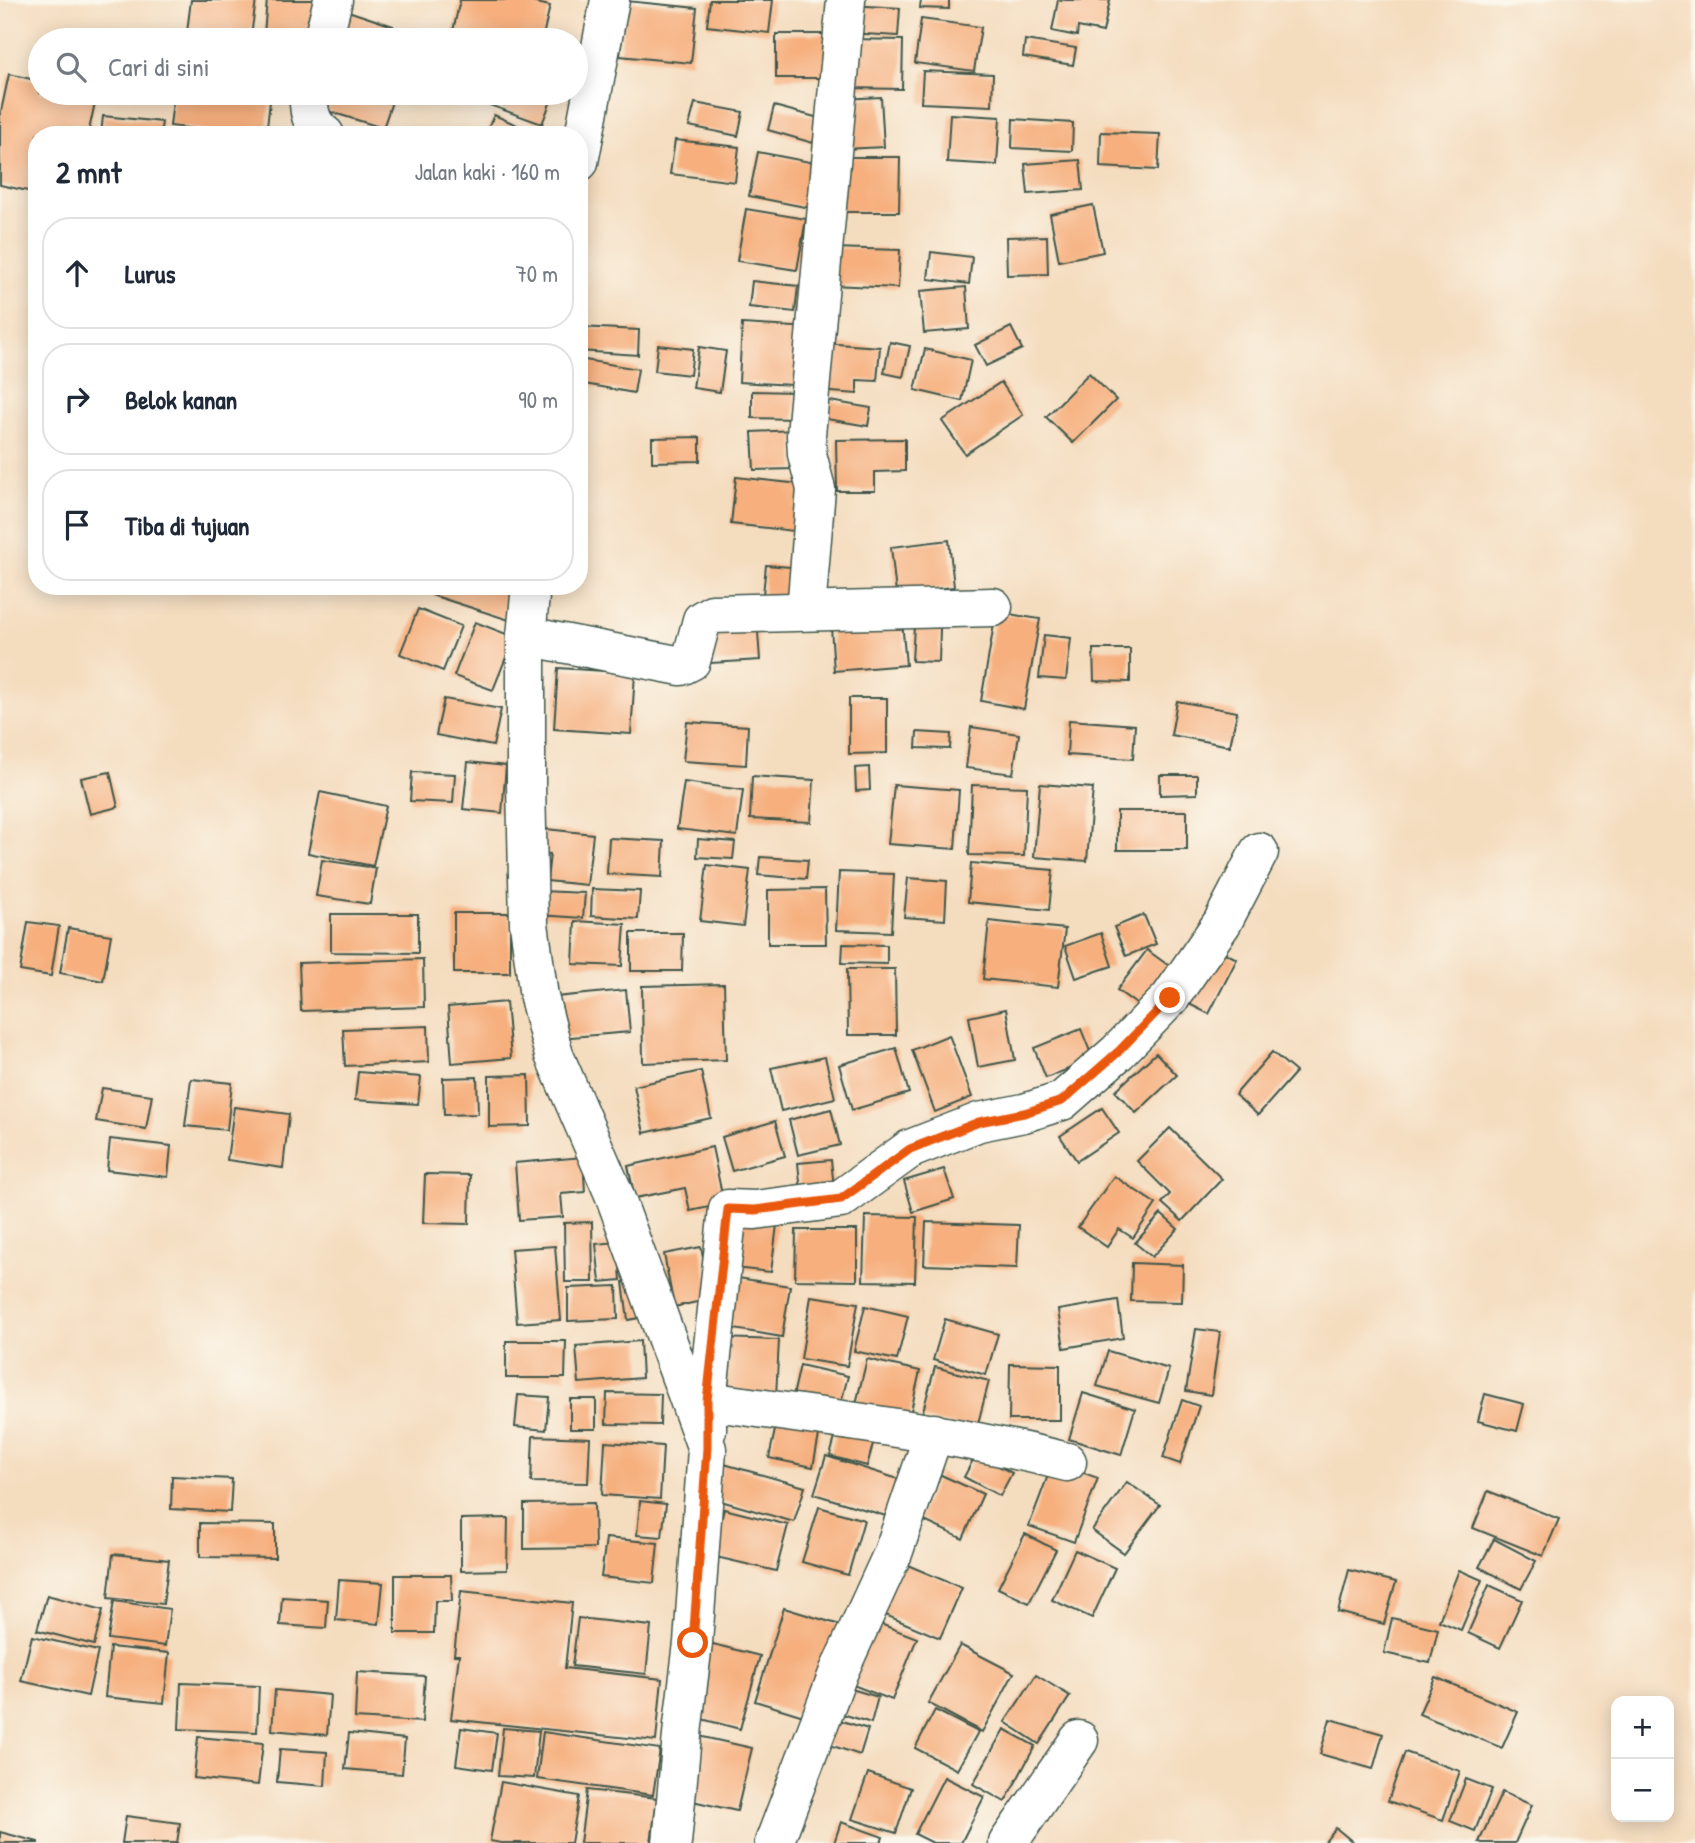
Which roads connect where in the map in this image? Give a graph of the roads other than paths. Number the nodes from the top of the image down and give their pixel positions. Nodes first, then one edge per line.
1 (333, 0) edge
2 (610, 0) edge
3 (846, 0) edge
4 (326, 28) edge
5 (309, 105) edge
6 (316, 126) edge
7 (586, 126) edge
8 (530, 595) edge
9 (993, 607) dead end
10 (806, 611) junction
11 (526, 636) junction
12 (1259, 852) dead end
13 (707, 1401) junction
14 (934, 1433) junction
15 (707, 1448) junction
16 (1067, 1462) dead end
17 (1079, 1740) dead end
18 (672, 1843) edge
19 (774, 1843) edge
20 (1008, 1843) edge

1 - 4 street
2 - 7 street
3 - 10 street
5 - 6 street
8 - 11 street
9 - 10 street
10 - 11 street
11 - 15 street
12 - 13 street
13 - 14 street
13 - 15 street
14 - 16 street
14 - 19 street
15 - 18 street
17 - 20 street

